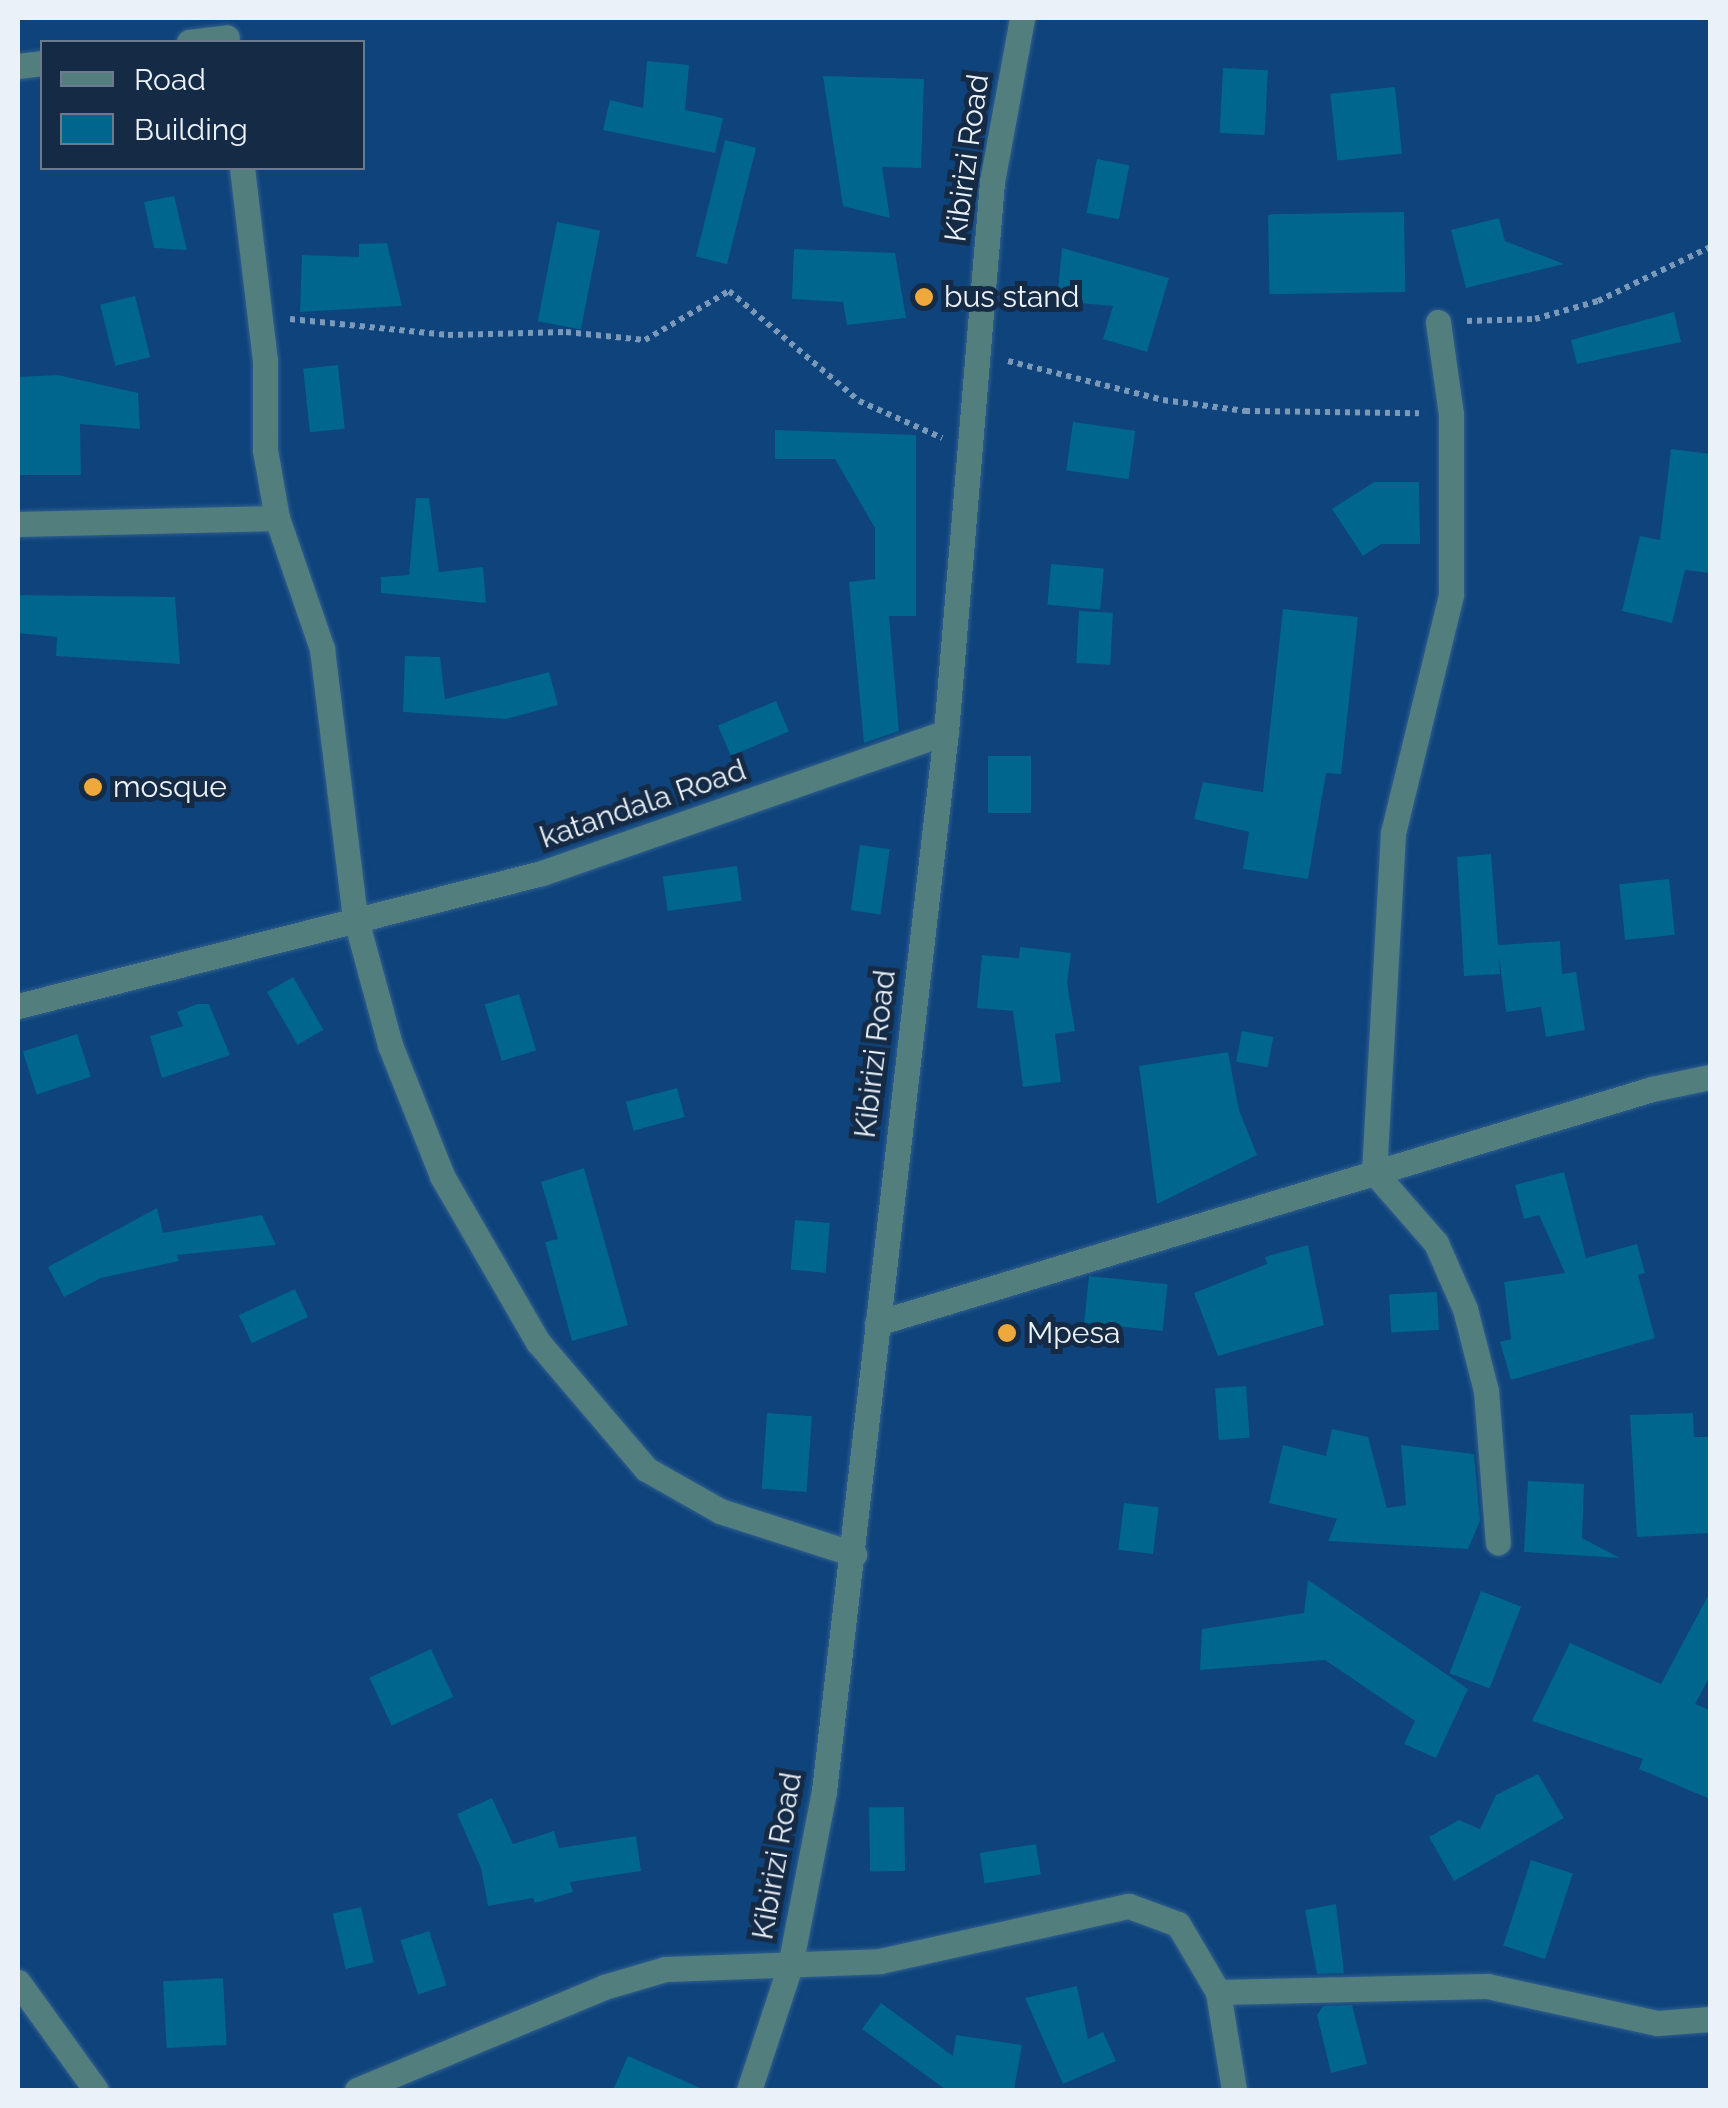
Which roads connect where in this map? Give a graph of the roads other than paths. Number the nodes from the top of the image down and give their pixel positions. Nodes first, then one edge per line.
1 (1022, 18) edge
2 (227, 32) edge
3 (197, 40) edge
4 (242, 170) edge
5 (1438, 322) road end
6 (277, 518) junction
7 (18, 524) edge
8 (946, 732) junction
9 (355, 916) junction
10 (18, 1006) edge
11 (1710, 1077) edge
12 (1374, 1172) junction
13 (876, 1323) junction
14 (1498, 1542) dead end
15 (854, 1554) junction
16 (790, 1966) junction
17 (18, 1982) edge
18 (1218, 1992) junction
19 (1710, 2018) edge
20 (96, 2090) edge
21 (357, 2090) edge
22 (749, 2090) edge
23 (1234, 2090) edge

1 - 8 street, Kibirizi Road
2 - 3 street
4 - 6 street
5 - 12 street
6 - 7 street
6 - 9 street
8 - 9 street, katandala Road
8 - 13 street, Kibirizi Road
9 - 10 street, katandala Road
9 - 15 street
11 - 12 street
12 - 13 street
12 - 14 street
13 - 15 street, Kibirizi Road
15 - 16 street, Kibirizi Road
16 - 18 street
16 - 21 street
16 - 22 street, Kibirizi Road
17 - 20 street
18 - 19 street
18 - 23 street

